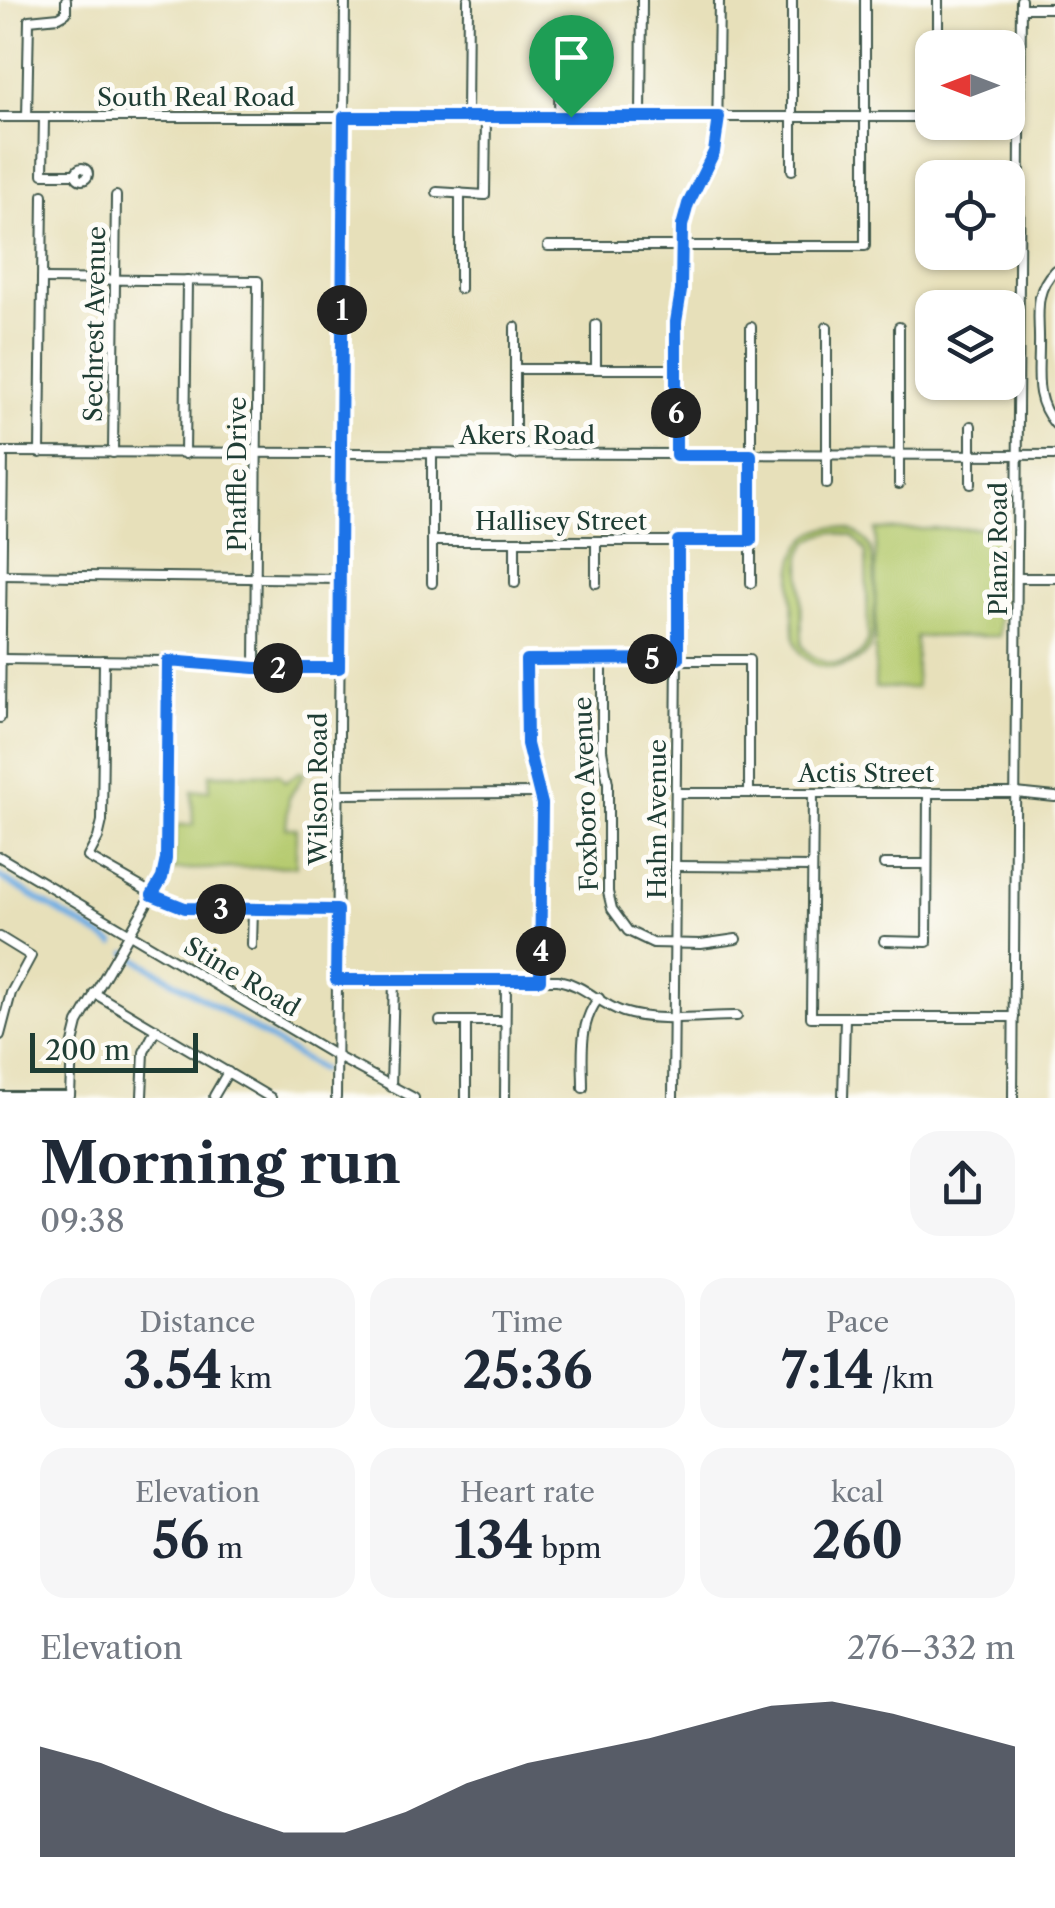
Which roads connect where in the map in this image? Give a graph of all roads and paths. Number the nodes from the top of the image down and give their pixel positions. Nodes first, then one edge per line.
1 (66, 0) edge
2 (345, 0) edge
3 (468, 0) edge
4 (642, 0) edge
5 (719, 0) edge
6 (792, 0) edge
7 (864, 0) edge
8 (938, 0) edge
9 (1021, 4) edge
10 (1055, 8) edge
11 (938, 30) edge
12 (1021, 30) edge
13 (560, 53) dead end
14 (0, 117) edge
15 (28, 117) junction
16 (44, 117) junction
17 (344, 117) junction
18 (467, 117) junction
19 (486, 117) junction
20 (560, 117) junction
21 (641, 117) junction
22 (719, 117) junction
23 (792, 117) junction
24 (864, 117) junction
25 (915, 117) edge
26 (792, 170) dead end
27 (75, 174) dead end
28 (437, 192) dead end
29 (460, 193) junction
30 (43, 195) dead end
31 (116, 196) dead end
32 (548, 246) dead end
33 (681, 246) junction
34 (1020, 270) edge
35 (1055, 270) edge
36 (42, 279) junction
37 (115, 279) junction
38 (186, 280) junction
39 (460, 289) dead end
40 (596, 325) dead end
41 (515, 327) dead end
42 (751, 327) dead end
43 (826, 327) dead end
44 (898, 327) dead end
45 (515, 370) junction
46 (596, 370) junction
47 (676, 370) junction
48 (1055, 424) edge
49 (971, 426) dead end
50 (1, 452) edge
51 (40, 453) junction
52 (113, 453) junction
53 (185, 454) junction
54 (257, 454) junction
55 (341, 455) junction
56 (432, 455) junction
57 (515, 455) junction
58 (676, 455) junction
59 (751, 455) junction
60 (826, 455) junction
61 (899, 455) junction
62 (971, 455) junction
63 (1018, 455) junction
64 (1055, 455) edge
65 (826, 484) dead end
66 (899, 484) dead end
67 (971, 484) dead end
68 (432, 541) junction
69 (514, 541) junction
70 (596, 541) junction
71 (678, 541) junction
72 (751, 541) junction
73 (2, 575) edge
74 (256, 578) junction
75 (1017, 578) junction
76 (1055, 578) edge
77 (340, 579) junction
78 (432, 583) dead end
79 (514, 583) dead end
80 (596, 583) dead end
81 (751, 583) dead end
82 (1, 659) edge
83 (602, 659) junction
84 (678, 659) junction
85 (104, 660) junction
86 (168, 661) junction
87 (255, 668) junction
88 (339, 668) junction
89 (0, 718) edge
90 (749, 793) junction
91 (813, 793) junction
92 (928, 793) junction
93 (1016, 793) junction
94 (338, 794) junction
95 (541, 794) junction
96 (677, 794) junction
97 (1055, 796) edge
98 (0, 857) edge
99 (884, 864) dead end
100 (927, 864) junction
101 (676, 866) junction
102 (812, 867) junction
103 (152, 895) junction
104 (253, 909) junction
105 (337, 910) junction
106 (129, 933) junction
107 (0, 937) edge
108 (736, 940) dead end
109 (884, 942) dead end
110 (676, 944) junction
111 (252, 945) dead end
112 (336, 980) junction
113 (506, 980) junction
114 (540, 980) junction
115 (394, 981) junction
116 (94, 993) junction
117 (599, 998) junction
118 (675, 1016) junction
119 (737, 1016) dead end
120 (1014, 1017) junction
121 (845, 1018) junction
122 (440, 1021) dead end
123 (466, 1021) junction
124 (505, 1022) junction
125 (156, 1030) junction
126 (0, 1035) edge
127 (336, 1056) junction
128 (228, 1072) junction
129 (391, 1087) junction
130 (583, 1088) dead end
131 (0, 1096) edge
132 (70, 1096) edge
133 (142, 1096) edge
134 (214, 1096) edge
135 (271, 1098) edge
136 (336, 1098) edge
137 (414, 1098) edge
138 (466, 1098) edge
139 (505, 1098) edge
140 (673, 1098) edge
141 (843, 1098) edge
142 (1013, 1098) edge

1 - 15 street
2 - 17 street, Wilson Road
3 - 18 street
4 - 21 street
5 - 22 street
6 - 23 street
7 - 24 street
8 - 11 street
9 - 10 street
9 - 12 street, Planz Road
13 - 20 street
14 - 15 street, South Real Road
15 - 16 street, South Real Road
16 - 17 street, South Real Road
16 - 27 street
17 - 18 street, South Real Road
17 - 55 street, Wilson Road
18 - 19 street, South Real Road
19 - 20 street, South Real Road
19 - 29 street
20 - 21 street, South Real Road
21 - 22 street, South Real Road
22 - 23 street, South Real Road
22 - 33 street
23 - 24 street, South Real Road
23 - 26 street
24 - 25 street, South Real Road
24 - 33 street
28 - 29 street
29 - 39 street
30 - 36 street
31 - 37 street, Sechrest Avenue
32 - 33 street
33 - 47 street
34 - 63 street, Planz Road
35 - 48 street
36 - 37 street
36 - 51 street
37 - 38 street
37 - 52 street, Sechrest Avenue
38 - 53 street
38 - 54 street, Phaffle Drive
40 - 46 street
41 - 45 street
42 - 59 street
43 - 60 street
44 - 61 street
45 - 46 street
45 - 57 street
46 - 47 street
47 - 58 street
49 - 62 street
50 - 51 street, Akers Road
50 - 73 street
51 - 52 street, Akers Road
52 - 53 street, Akers Road
53 - 54 street, Akers Road
54 - 55 street, Akers Road
54 - 74 street, Phaffle Drive
55 - 56 street, Akers Road
55 - 77 street, Wilson Road
56 - 57 street, Akers Road
56 - 68 street
57 - 58 street, Akers Road
58 - 59 street, Akers Road
59 - 60 street, Akers Road
59 - 72 street
60 - 61 street, Akers Road
60 - 65 street
61 - 62 street, Akers Road
61 - 66 street
62 - 63 street, Akers Road
62 - 67 street
63 - 64 street, Akers Road
63 - 75 street, Planz Road
68 - 69 street, Hallisey Street
68 - 78 street
69 - 70 street, Hallisey Street
69 - 79 street
70 - 71 street, Hallisey Street
70 - 80 street
71 - 72 street, Hallisey Street
71 - 84 street, Hahn Avenue
72 - 81 street
73 - 74 street
73 - 82 street
74 - 77 street
74 - 87 street, Phaffle Drive
75 - 76 street
75 - 93 street, Planz Road
77 - 88 street, Wilson Road
82 - 85 street
82 - 89 street
83 - 84 street
83 - 95 street
83 - 110 street, Foxboro Avenue
84 - 90 street
84 - 96 street, Hahn Avenue
85 - 86 street
85 - 103 street
86 - 87 street
86 - 103 street
87 - 88 street
88 - 94 street, Wilson Road
90 - 91 street, Actis Street
90 - 96 street, Actis Street
91 - 92 street, Actis Street
91 - 102 street
92 - 93 street, Actis Street
92 - 100 street
93 - 97 street, Actis Street
93 - 120 street, Planz Road
94 - 95 street
94 - 105 street, Wilson Road
95 - 114 street
96 - 101 street, Hahn Avenue
98 - 106 street, Stine Road
99 - 100 street
100 - 109 street
101 - 102 street
101 - 110 street, Hahn Avenue
102 - 121 street
103 - 104 street
103 - 106 street
104 - 105 street
104 - 111 street
105 - 112 street, Wilson Road
106 - 116 street
106 - 127 street, Stine Road
107 - 126 street
108 - 110 street, Foxboro Avenue
110 - 118 street, Hahn Avenue
112 - 115 street
112 - 127 street, Wilson Road
113 - 114 street
113 - 115 street
113 - 124 street
114 - 117 street
115 - 129 street
116 - 125 street
116 - 132 street
117 - 118 street
117 - 130 street
118 - 119 street
118 - 140 street, Hahn Avenue
120 - 121 street
120 - 142 street, Planz Road
121 - 141 street
122 - 123 street
123 - 124 street
123 - 138 street
124 - 139 street
125 - 128 street
125 - 133 street
127 - 129 street, Stine Road
127 - 136 street, Wilson Road
128 - 134 street
128 - 135 street
129 - 137 street, Stine Road
131 - 132 street

